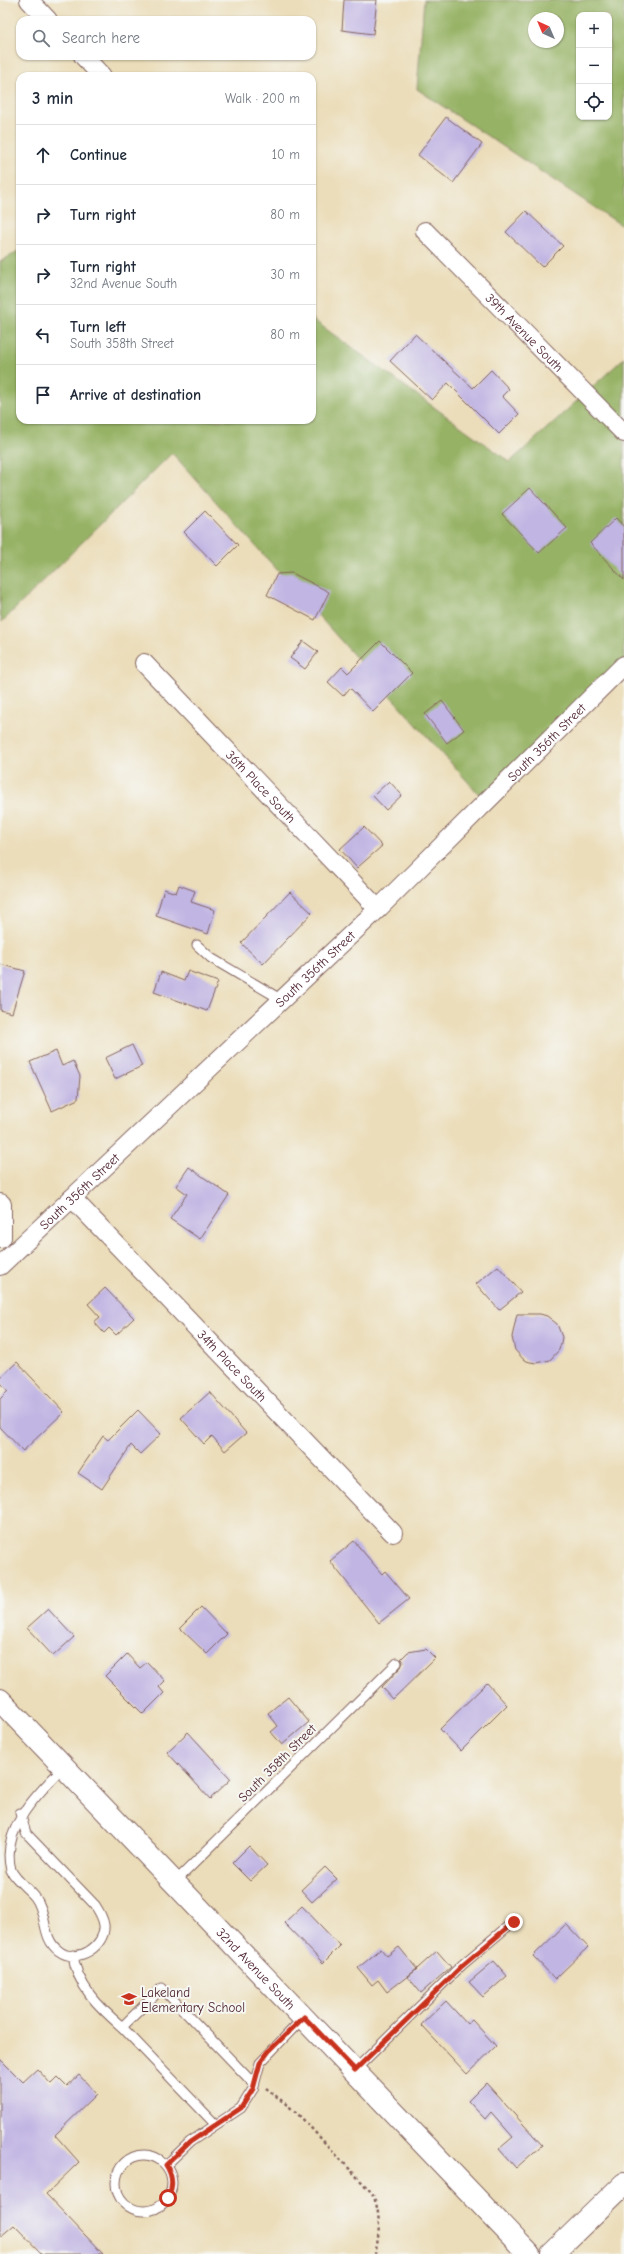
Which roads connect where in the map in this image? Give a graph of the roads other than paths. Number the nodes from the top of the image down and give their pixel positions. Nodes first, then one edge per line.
1 (29, 0) edge
2 (44, 16) edge
3 (87, 60) edge
4 (98, 72) edge
5 (425, 231) dead end
6 (624, 433) edge
7 (144, 663) dead end
8 (624, 665) edge
9 (378, 909) junction
10 (197, 946) dead end
11 (282, 1000) junction
12 (72, 1198) junction
13 (0, 1205) edge
14 (0, 1237) edge
15 (0, 1266) edge
16 (393, 1533) dead end
17 (397, 1663) dead end
18 (0, 1700) edge
19 (64, 1767) junction
20 (20, 1813) junction
21 (175, 1882) junction
22 (514, 1922) dead end
23 (73, 1955) junction
24 (304, 2017) junction
25 (122, 2027) junction
26 (355, 2070) junction
27 (254, 2080) junction
28 (215, 2124) junction
29 (166, 2165) junction
30 (624, 2184) edge
31 (529, 2254) edge
32 (552, 2254) edge

1 - 2 street
3 - 4 street
5 - 6 street, 39th Avenue South
7 - 9 street, 36th Place South
8 - 9 street, South 356th Street
9 - 11 street, South 356th Street
10 - 11 lane
11 - 12 street, South 356th Street
12 - 15 street, South 356th Street
12 - 16 street, 34th Place South
13 - 14 street
17 - 21 lane, South 358th Street
18 - 19 street, 32nd Avenue South
19 - 20 lane
19 - 21 street, 32nd Avenue South
20 - 23 lane
20 - 23 lane
21 - 24 street, 32nd Avenue South
22 - 26 lane
23 - 25 lane
24 - 26 street, 32nd Avenue South
24 - 27 lane
25 - 27 lane
25 - 28 lane
26 - 31 street, 32nd Avenue South
27 - 28 lane
28 - 29 lane
29 - 29 lane
30 - 32 street

